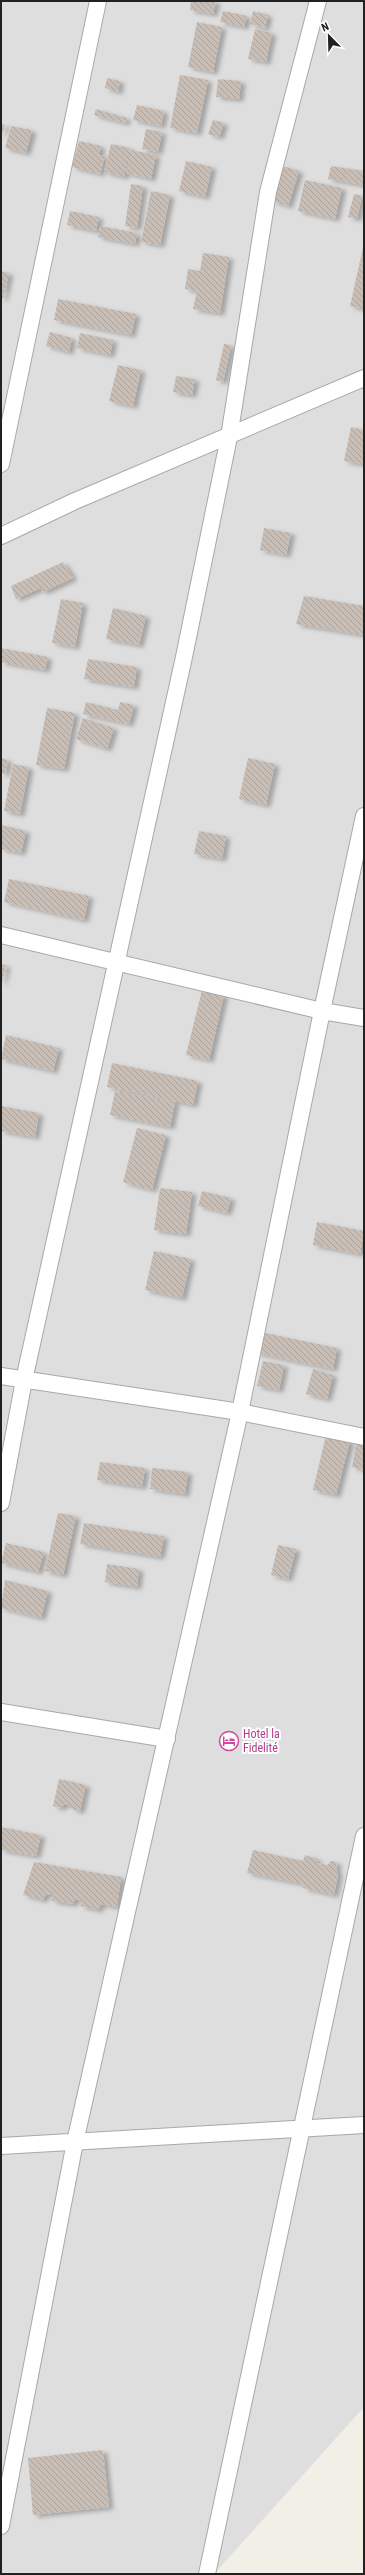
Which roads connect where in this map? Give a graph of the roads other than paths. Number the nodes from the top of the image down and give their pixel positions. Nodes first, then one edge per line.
1 (98, 1) edge
2 (318, 1) edge
3 (364, 378) edge
4 (229, 437) junction
5 (1, 464) edge
6 (1, 536) edge
7 (364, 816) edge
8 (1, 935) edge
9 (116, 964) junction
10 (322, 1010) junction
11 (364, 1018) edge
12 (1, 1376) edge
13 (24, 1380) junction
14 (240, 1412) junction
15 (364, 1437) edge
16 (1, 1503) edge
17 (1, 1712) edge
18 (167, 1739) junction
19 (364, 1836) edge
20 (364, 2125) edge
21 (301, 2129) junction
22 (75, 2142) junction
23 (1, 2146) edge
24 (1, 2526) edge
25 (207, 2574) edge

1 - 5 street
2 - 4 street
3 - 4 street
4 - 6 street
4 - 9 street
7 - 10 street
8 - 9 street
9 - 10 street
9 - 13 street
10 - 11 street
10 - 14 street
12 - 13 street
13 - 14 street
13 - 16 street
14 - 15 street
14 - 18 street
17 - 18 street
18 - 22 street
19 - 21 street
20 - 21 street
21 - 22 street
21 - 25 street
22 - 23 street
22 - 24 street

